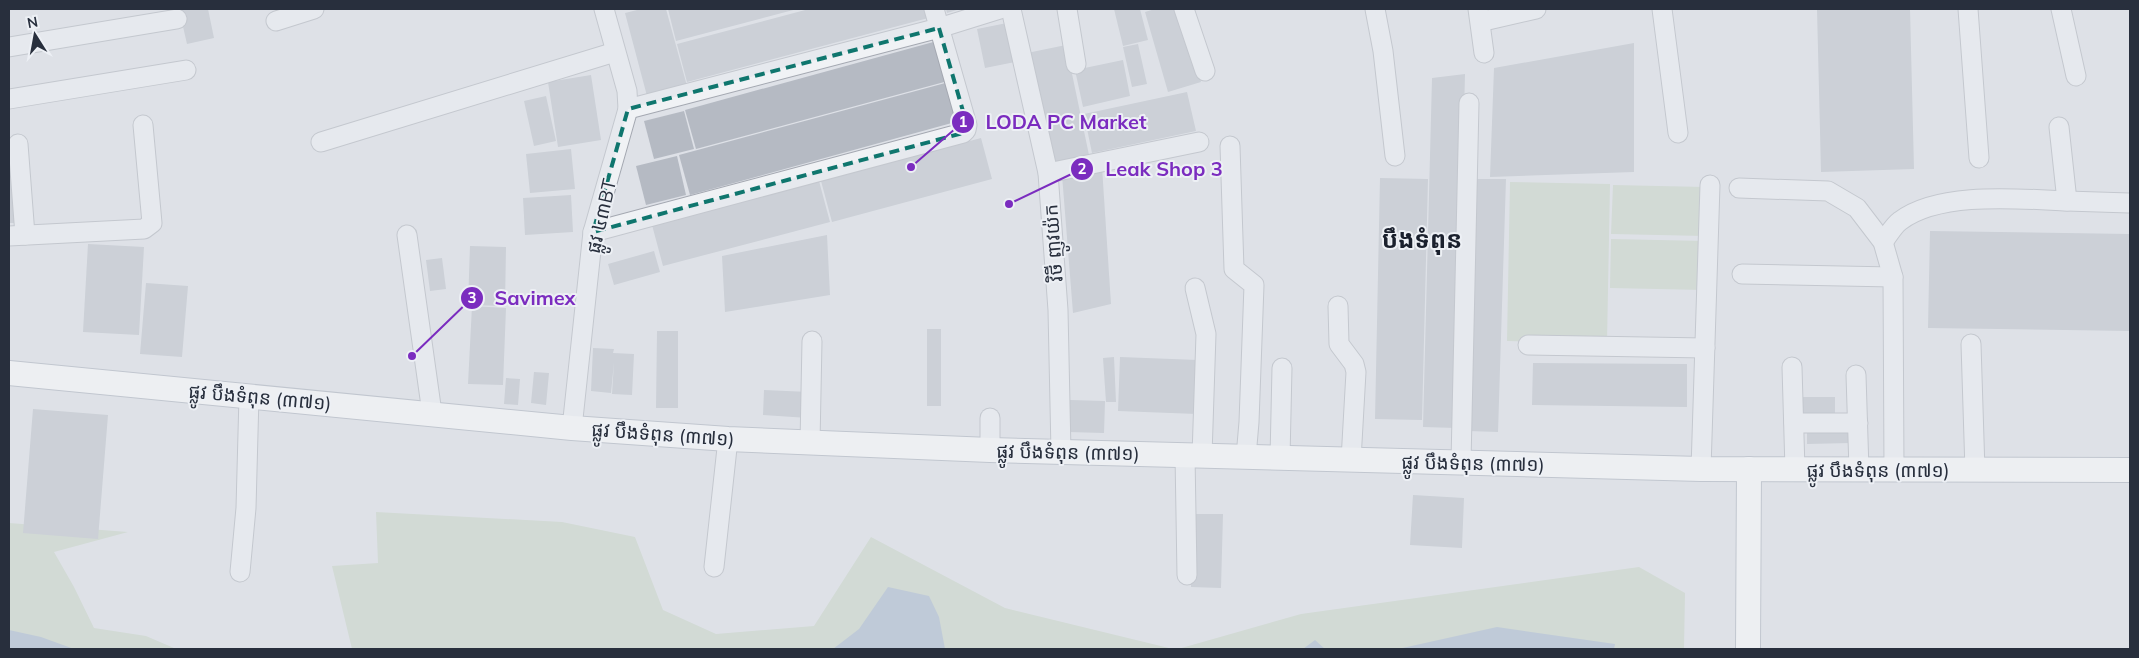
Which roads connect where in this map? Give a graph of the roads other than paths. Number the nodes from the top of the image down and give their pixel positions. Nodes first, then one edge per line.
1 (314, 9) edge
2 (604, 9) edge
3 (934, 9) edge
4 (1011, 9) edge
5 (1067, 9) edge
6 (1184, 9) edge
7 (1375, 9) edge
8 (1536, 9) edge
9 (1662, 9) edge
10 (1968, 9) edge
11 (2060, 9) edge
12 (990, 10) edge
13 (1483, 14) edge
14 (177, 19) dead end
15 (276, 21) dead end
16 (939, 28) junction
17 (9, 48) edge
18 (615, 52) junction
19 (1484, 53) dead end
20 (1076, 64) dead end
21 (186, 70) dead end
22 (1205, 71) dead end
23 (2076, 76) dead end
24 (9, 100) edge
25 (1469, 103) dead end
26 (628, 109) junction
27 (143, 125) dead end
28 (2059, 127) dead end
29 (1678, 133) dead end
30 (321, 142) dead end
31 (1199, 142) dead end
32 (18, 144) dead end
33 (1230, 146) dead end
34 (1395, 156) dead end
35 (1979, 158) dead end
36 (1048, 173) junction
37 (1710, 185) dead end
38 (1740, 188) dead end
39 (2067, 201) junction
40 (2129, 203) dead end
41 (594, 232) junction
42 (17, 235) edge
43 (407, 236) dead end
44 (1883, 242) junction
45 (1742, 274) dead end
46 (1893, 277) junction
47 (1195, 288) dead end
48 (1338, 306) dead end
49 (812, 341) dead end
50 (1971, 344) dead end
51 (1528, 345) dead end
52 (1705, 348) junction
53 (1792, 367) dead end
54 (1282, 368) dead end
55 (9, 373) edge
56 (1856, 375) dead end
57 (249, 396) junction
58 (432, 413) junction
59 (990, 418) dead end
60 (1858, 422) junction
61 (1794, 423) junction
62 (572, 428) junction
63 (728, 439) junction
64 (810, 443) junction
65 (990, 450) junction
66 (1061, 452) junction
67 (1193, 456) junction
68 (1246, 457) junction
69 (1280, 458) junction
70 (1351, 460) junction
71 (1460, 462) junction
72 (1702, 469) junction
73 (1749, 469) junction
74 (1795, 470) junction
75 (1859, 470) junction
76 (1975, 470) junction
77 (2130, 470) edge
78 (1894, 471) junction
79 (714, 567) dead end
80 (240, 572) dead end
81 (1187, 575) dead end
82 (1748, 649) edge

1 - 15 street
2 - 18 street, ផ្លូវ ៤៣BT
3 - 16 street
4 - 36 street, វិថី ញូវយ៉ក
5 - 20 street
6 - 22 street
7 - 34 street
8 - 13 street
9 - 29 street
10 - 35 street
11 - 23 street
12 - 16 street
13 - 19 street
14 - 17 street
16 - 26 street
16 - 41 street
18 - 26 street, ផ្លូវ ៤៣BT
18 - 30 street
21 - 24 street
25 - 71 street
26 - 41 street, ផ្លូវ ៤៣BT
27 - 42 street
28 - 39 street
31 - 36 street
32 - 42 street
33 - 68 street
36 - 66 street, វិថី ញូវយ៉ក
37 - 52 street
38 - 44 street
39 - 40 street
39 - 44 street
41 - 62 street, ផ្លូវ ៤៣BT
43 - 58 street
44 - 46 street
45 - 46 street
46 - 78 street
47 - 67 street
48 - 70 street
49 - 64 street
50 - 76 street
51 - 52 street
52 - 72 street
53 - 61 street
54 - 69 street
55 - 57 main road, ផ្លូវ បឹងទំពុន (៣៧១)
56 - 60 street
57 - 58 main road, ផ្លូវ បឹងទំពុន (៣៧១)
57 - 80 street
58 - 62 main road, ផ្លូវ បឹងទំពុន (៣៧១)
59 - 65 street
60 - 61 street
60 - 75 street
61 - 74 street
62 - 63 main road, ផ្លូវ បឹងទំពុន (៣៧១)
63 - 64 main road, ផ្លូវ បឹងទំពុន (៣៧១)
63 - 79 street
64 - 65 main road, ផ្លូវ បឹងទំពុន (៣៧១)
65 - 66 main road, ផ្លូវ បឹងទំពុន (៣៧១)
66 - 67 main road, ផ្លូវ បឹងទំពុន (៣៧១)
67 - 68 main road, ផ្លូវ បឹងទំពុន (៣៧១)
67 - 81 street
68 - 69 main road, ផ្លូវ បឹងទំពុន (៣៧១)
69 - 70 main road, ផ្លូវ បឹងទំពុន (៣៧១)
70 - 71 main road, ផ្លូវ បឹងទំពុន (៣៧១)
71 - 72 main road, ផ្លូវ បឹងទំពុន (៣៧១)
72 - 73 main road, ផ្លូវ បឹងទំពុន (៣៧១)
73 - 74 main road, ផ្លូវ បឹងទំពុន (៣៧១)
73 - 82 main road
74 - 75 main road, ផ្លូវ បឹងទំពុន (៣៧១)
75 - 78 main road, ផ្លូវ បឹងទំពុន (៣៧១)
76 - 77 main road, ផ្លូវ បឹងទំពុន (៣៧១)
76 - 78 main road, ផ្លូវ បឹងទំពុន (៣៧១)

